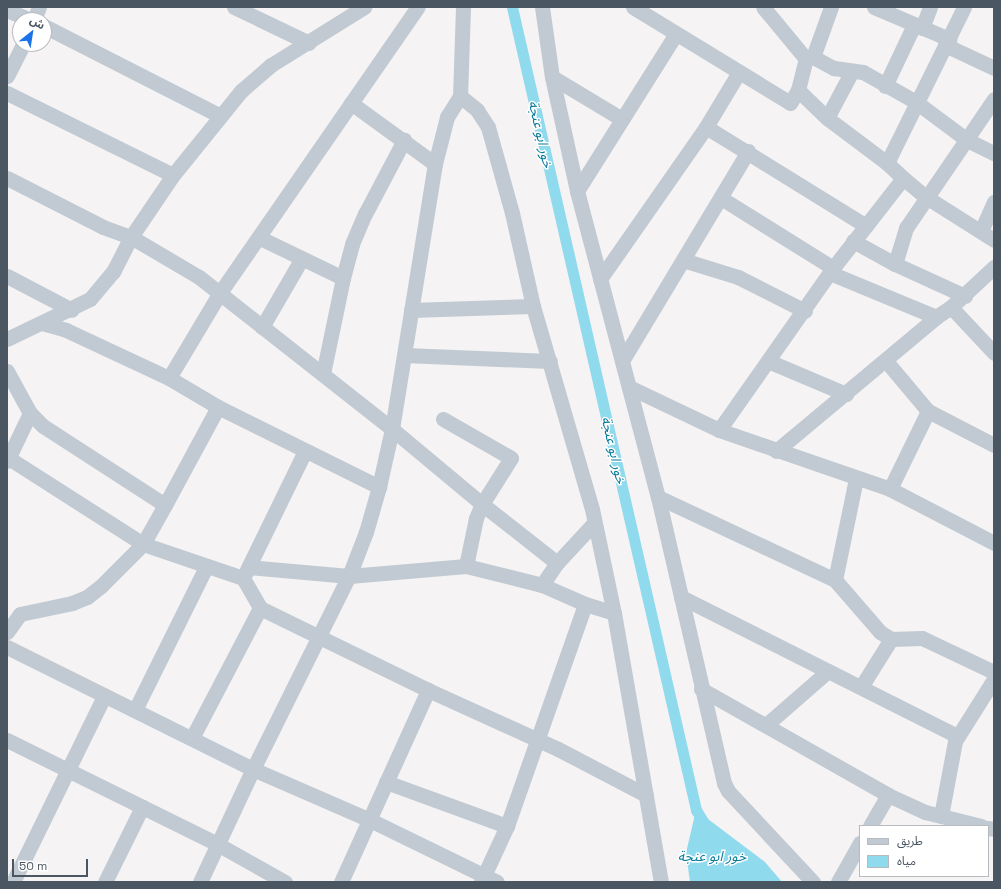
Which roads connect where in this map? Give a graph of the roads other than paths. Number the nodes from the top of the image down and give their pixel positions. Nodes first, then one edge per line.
1 (234, 7) edge
2 (364, 7) edge
3 (418, 7) edge
4 (463, 7) edge
5 (542, 7) edge
6 (633, 7) edge
7 (763, 7) edge
8 (831, 7) edge
9 (874, 7) edge
10 (930, 7) edge
11 (964, 7) edge
12 (918, 27) junction
13 (52, 30) edge
14 (676, 34) junction
15 (947, 42) junction
16 (309, 43) junction
17 (19, 52) edge
18 (810, 58) junction
19 (994, 68) edge
20 (852, 71) junction
21 (739, 72) junction
22 (7, 76) edge
23 (552, 77) junction
24 (885, 86) junction
25 (798, 90) junction
26 (7, 93) edge
27 (460, 96) junction
28 (994, 99) edge
29 (916, 102) junction
30 (351, 103) junction
31 (219, 115) junction
32 (622, 118) junction
33 (827, 118) junction
34 (706, 127) junction
35 (404, 140) junction
36 (967, 140) junction
37 (748, 151) junction
38 (994, 153) edge
39 (887, 163) junction
40 (435, 164) junction
41 (173, 175) junction
42 (7, 178) edge
43 (903, 178) junction
44 (577, 191) junction
45 (926, 197) junction
46 (721, 198) junction
47 (994, 202) edge
48 (866, 226) junction
49 (981, 231) junction
50 (132, 237) junction
51 (260, 238) junction
52 (994, 240) edge
53 (853, 241) junction
54 (301, 260) junction
55 (683, 260) junction
56 (895, 264) junction
57 (994, 266) edge
58 (831, 271) junction
59 (7, 276) edge
60 (343, 278) junction
61 (600, 278) junction
62 (219, 294) junction
63 (964, 296) junction
64 (533, 306) junction
65 (951, 307) junction
66 (72, 310) junction
67 (411, 310) junction
68 (805, 311) junction
69 (936, 317) junction
70 (42, 323) junction
71 (262, 327) junction
72 (7, 339) edge
73 (994, 353) edge
74 (405, 355) junction
75 (622, 361) junction
76 (768, 361) junction
77 (886, 361) junction
78 (550, 362) junction
79 (7, 371) edge
80 (323, 374) junction
81 (169, 378) junction
82 (629, 387) junction
83 (846, 394) junction
84 (218, 407) junction
85 (928, 411) junction
86 (30, 413) junction
87 (443, 418) dead end
88 (392, 429) junction
89 (719, 430) junction
90 (994, 445) edge
91 (305, 451) junction
92 (776, 452) junction
93 (8, 459) edge
94 (856, 479) junction
95 (378, 487) junction
96 (890, 489) junction
97 (658, 498) junction
98 (482, 504) junction
99 (165, 505) junction
100 (594, 523) junction
101 (994, 543) edge
102 (143, 544) junction
103 (558, 563) junction
104 (466, 566) junction
105 (206, 567) junction
106 (245, 572) junction
107 (349, 576) junction
108 (835, 580) junction
109 (542, 585) junction
110 (682, 597) junction
111 (585, 604) junction
112 (260, 608) junction
113 (614, 613) junction
114 (7, 632) edge
115 (320, 638) junction
116 (891, 640) junction
117 (7, 647) edge
118 (828, 670) junction
119 (994, 672) edge
120 (994, 679) edge
121 (861, 687) junction
122 (701, 688) junction
123 (428, 690) junction
124 (104, 696) junction
125 (135, 710) junction
126 (766, 725) junction
127 (957, 736) junction
128 (192, 738) junction
129 (536, 739) junction
130 (7, 740) edge
131 (253, 769) junction
132 (67, 770) junction
133 (386, 782) junction
134 (888, 794) junction
135 (646, 795) junction
136 (142, 807) junction
137 (941, 816) junction
138 (370, 820) junction
139 (871, 825) edge
140 (977, 825) edge
141 (507, 826) junction
142 (219, 845) junction
143 (859, 845) edge
144 (13, 880) edge
145 (487, 880) edge
146 (105, 882) edge
147 (200, 882) edge
148 (285, 882) edge
149 (341, 882) edge
150 (662, 882) edge
151 (813, 882) edge
152 (838, 882) edge

1 - 16 street
2 - 16 street
3 - 30 street
4 - 27 street
5 - 23 street
6 - 14 street
7 - 18 street
8 - 18 street
9 - 12 street
10 - 12 street
11 - 15 street
12 - 15 street
12 - 24 street
13 - 31 street
14 - 21 street
14 - 32 street
15 - 19 street
15 - 29 street
16 - 31 street
17 - 22 street
18 - 20 street
18 - 25 street
20 - 24 street
20 - 33 street
21 - 25 street
21 - 34 street
23 - 32 street
23 - 44 street
24 - 29 street
25 - 33 street
26 - 41 street
27 - 40 street
27 - 64 street
28 - 36 street
29 - 36 street
29 - 39 street
30 - 35 street
30 - 51 street
31 - 41 street
32 - 44 street
33 - 39 street
34 - 37 street
34 - 61 street
35 - 40 street
35 - 60 street
36 - 38 street
36 - 45 street
37 - 46 street
37 - 48 street
39 - 43 street
40 - 67 street
41 - 50 street
42 - 50 street
43 - 45 street
43 - 48 street
44 - 61 street
45 - 49 street
45 - 56 street
46 - 55 street
46 - 58 street
47 - 49 street
48 - 53 street
49 - 52 street
50 - 62 street
50 - 66 street
51 - 54 street
51 - 62 street
53 - 56 street
53 - 58 street
54 - 60 street
54 - 71 street
55 - 68 street
55 - 75 street
56 - 63 street
57 - 63 street
58 - 68 street
58 - 69 street
59 - 66 street
60 - 80 street
61 - 75 street
62 - 71 street
62 - 81 street
63 - 65 street
64 - 67 street
64 - 78 street
65 - 69 street
65 - 73 street
66 - 70 street
67 - 74 street
68 - 76 street
69 - 77 street
70 - 72 street
70 - 81 street
71 - 80 street
74 - 78 street
74 - 88 street
75 - 82 street
76 - 83 street
76 - 89 street
77 - 83 street
77 - 85 street
78 - 100 street
79 - 86 street
80 - 88 street
81 - 84 street
82 - 89 street
82 - 97 street
83 - 92 street
84 - 91 street
84 - 99 street
85 - 90 street
85 - 96 street
86 - 93 street
86 - 99 street
87 - 98 street
88 - 95 street
88 - 98 street
89 - 92 street
91 - 95 street
91 - 106 street
92 - 94 street
93 - 102 street
94 - 96 street
94 - 108 street
95 - 107 street
96 - 101 street
97 - 108 street
97 - 110 street
98 - 103 street
98 - 104 street
99 - 102 street
100 - 103 street
100 - 113 street
102 - 105 street
102 - 114 street
103 - 109 street
104 - 107 street
104 - 109 street
105 - 106 street
105 - 125 street
106 - 107 street
106 - 112 street
107 - 115 street
108 - 116 street
109 - 111 street
110 - 118 street
110 - 122 street
111 - 113 street
111 - 129 street
112 - 115 street
112 - 128 street
113 - 135 street
115 - 123 street
115 - 131 street
116 - 119 street
116 - 121 street
117 - 124 street
118 - 121 street
118 - 126 street
120 - 127 street
121 - 127 street
122 - 126 street
122 - 151 street
123 - 129 street
123 - 133 street
124 - 125 street
124 - 132 street
125 - 128 street
126 - 134 street
127 - 137 street
128 - 131 street
129 - 135 street
129 - 141 street
130 - 132 street
131 - 138 street
131 - 142 street
132 - 136 street
132 - 144 street
133 - 138 street
133 - 141 street
134 - 137 street
134 - 139 street
135 - 150 street
136 - 142 street
136 - 146 street
137 - 140 street
138 - 145 street
138 - 149 street
141 - 145 street
142 - 147 street
142 - 148 street
143 - 152 street

